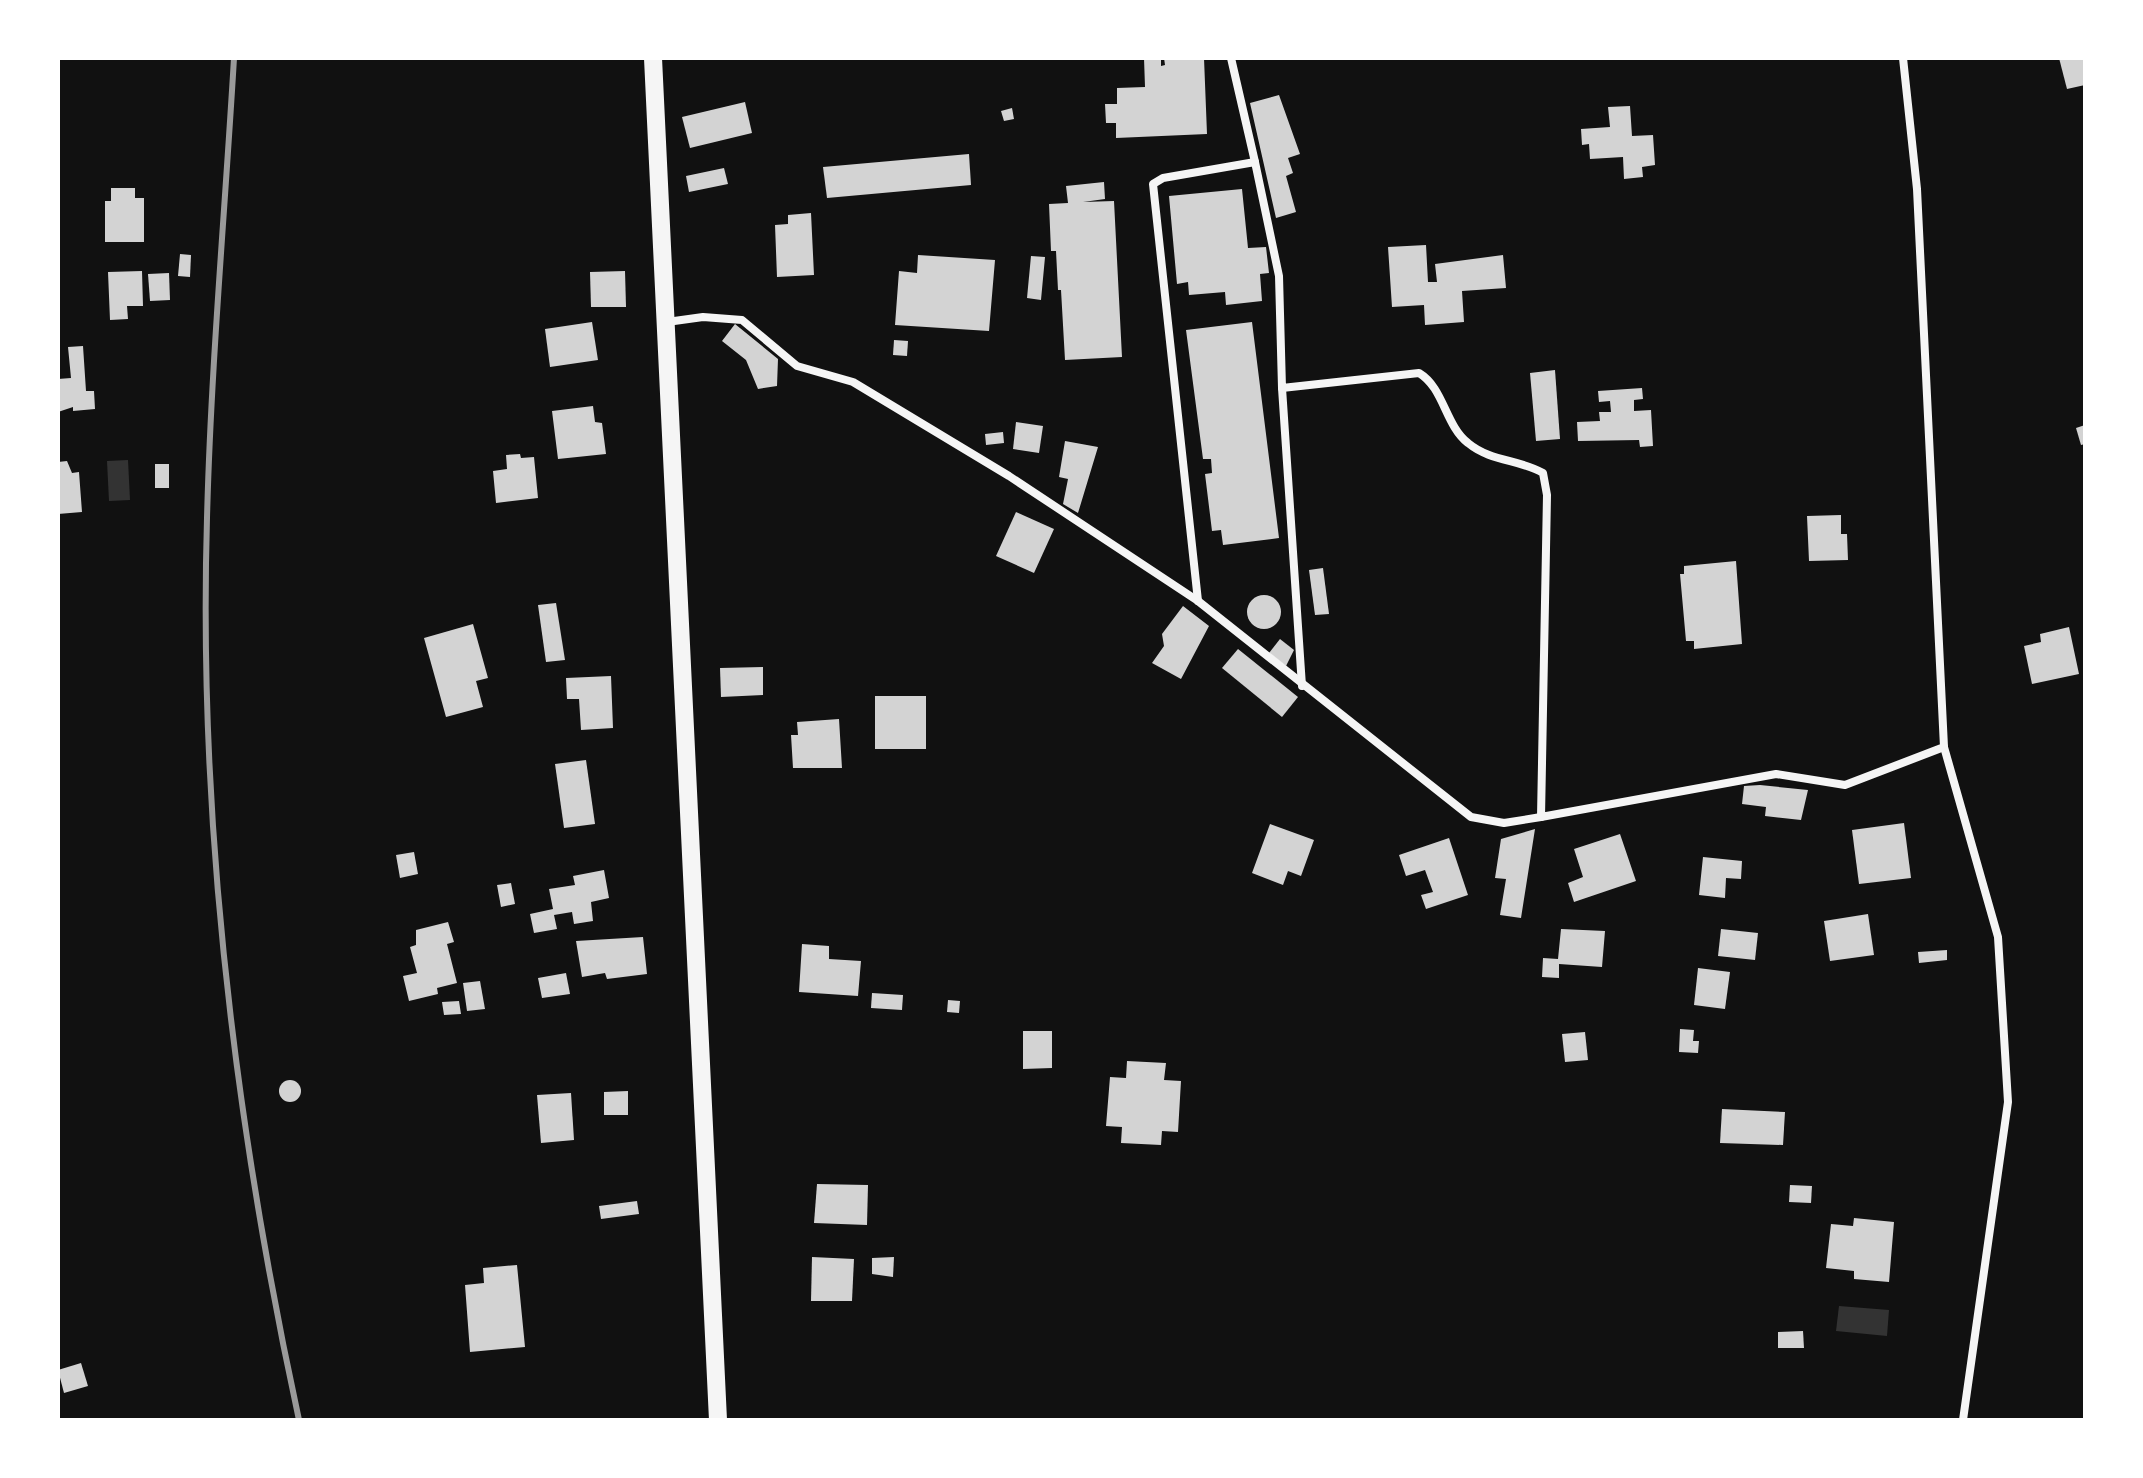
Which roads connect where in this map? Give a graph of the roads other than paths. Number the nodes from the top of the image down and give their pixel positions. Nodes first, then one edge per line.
1 (653, 58) edge
2 (1231, 58) edge
3 (1903, 58) edge
4 (1255, 162) junction
5 (667, 322) junction
6 (1282, 388) junction
7 (1198, 601) junction
8 (1302, 687) junction
9 (1944, 747) junction
10 (1541, 817) junction
11 (718, 1420) edge
12 (1963, 1420) edge

1 - 5 main road
2 - 4 street
3 - 9 street
4 - 6 street
4 - 7 street
5 - 7 street
5 - 11 main road
6 - 8 street
6 - 10 street
7 - 8 street
8 - 10 street
9 - 10 street
9 - 12 street

